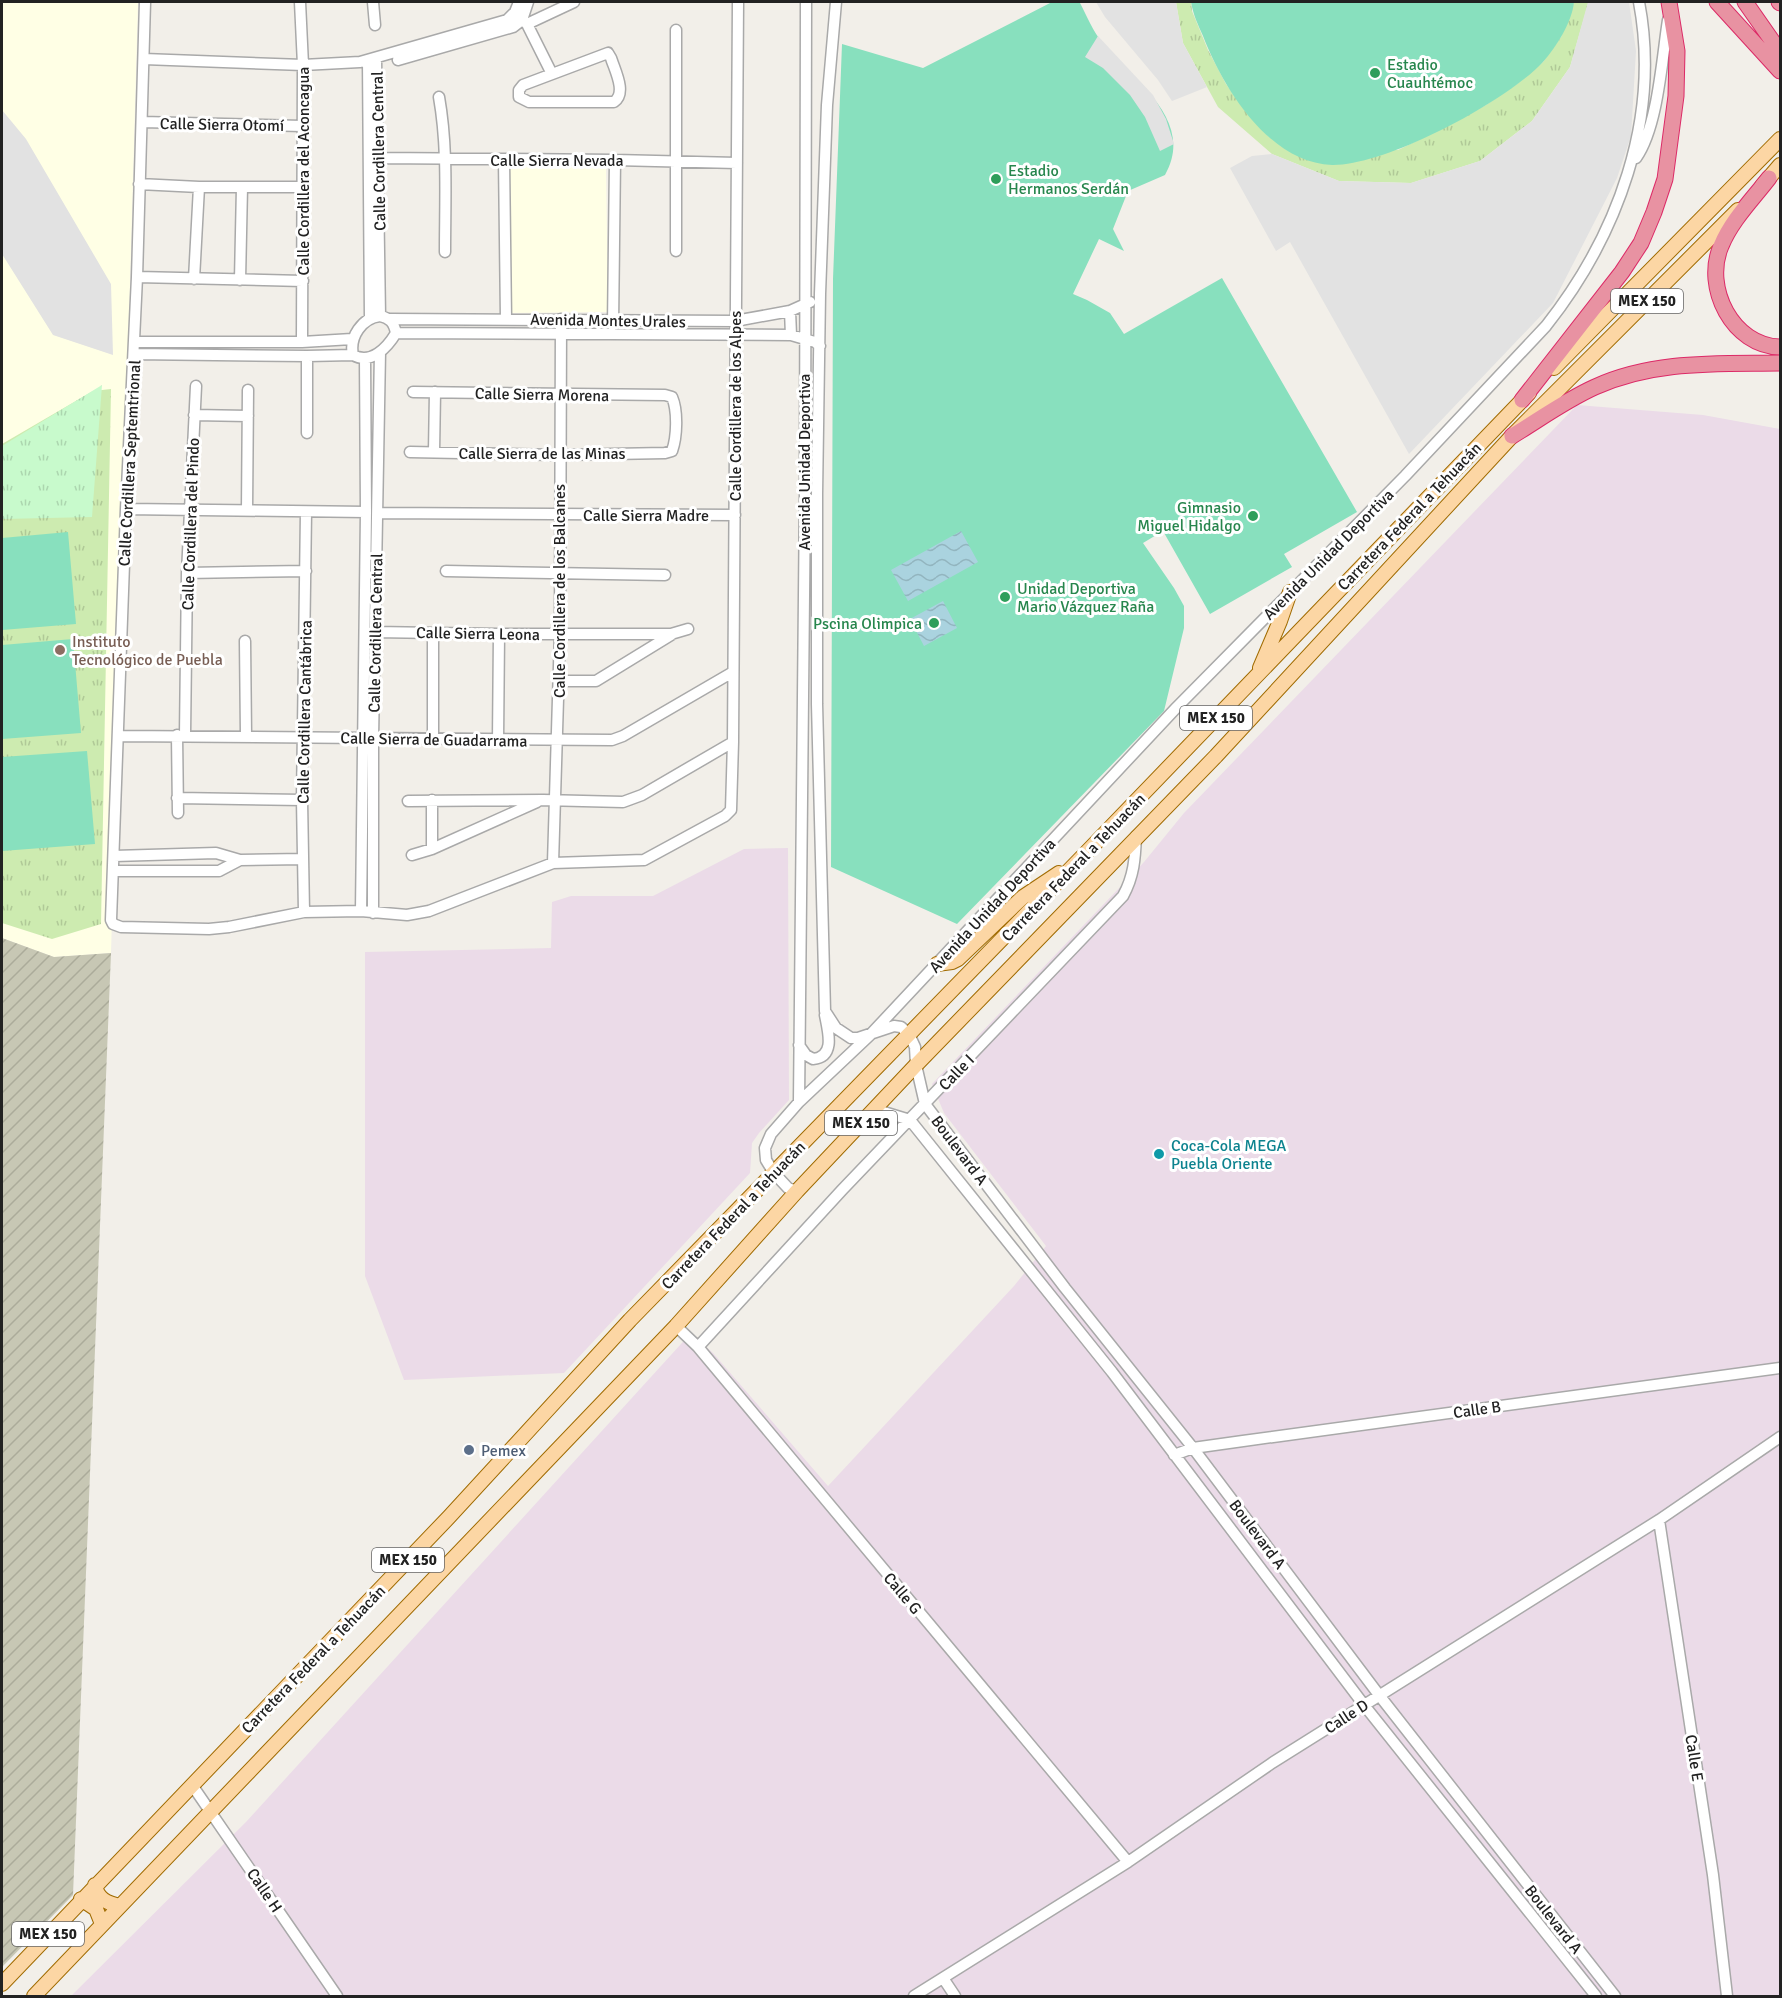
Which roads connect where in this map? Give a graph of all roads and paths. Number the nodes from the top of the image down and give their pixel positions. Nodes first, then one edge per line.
1 (145, 2) edge
2 (300, 2) edge
3 (374, 2) edge
4 (528, 2) edge
5 (574, 2) edge
6 (738, 2) edge
7 (806, 2) edge
8 (836, 2) edge
9 (1639, 2) edge
10 (1718, 2) edge
11 (1745, 2) edge
12 (1669, 4) edge
13 (521, 14) edge
14 (375, 25) dead end
15 (676, 30) dead end
16 (1780, 52) edge
17 (144, 59) junction
18 (370, 63) junction
19 (303, 65) junction
20 (1780, 71) edge
21 (552, 74) junction
22 (439, 96) dead end
23 (142, 122) junction
24 (302, 126) junction
25 (1780, 139) edge
26 (377, 158) junction
27 (445, 159) junction
28 (504, 160) junction
29 (615, 160) junction
30 (675, 161) junction
31 (737, 163) junction
32 (1631, 164) junction
33 (1780, 165) edge
34 (1769, 178) junction
35 (140, 184) junction
36 (199, 187) junction
37 (242, 187) junction
38 (301, 187) junction
39 (676, 250) dead end
40 (445, 252) dead end
41 (137, 277) junction
42 (194, 279) junction
43 (240, 280) junction
44 (303, 281) junction
45 (820, 294) junction
46 (805, 304) junction
47 (790, 311) junction
48 (380, 318) junction
49 (506, 319) junction
50 (561, 319) junction
51 (613, 319) junction
52 (735, 321) junction
53 (396, 333) junction
54 (560, 333) junction
55 (613, 333) junction
56 (735, 334) junction
57 (791, 335) junction
58 (352, 339) junction
59 (804, 339) junction
60 (135, 342) junction
61 (201, 342) junction
62 (302, 342) junction
63 (820, 346) junction
64 (1780, 347) edge
65 (380, 352) junction
66 (134, 354) junction
67 (353, 354) junction
68 (203, 355) junction
69 (307, 356) junction
70 (365, 358) junction
71 (1780, 363) edge
72 (196, 386) dead end
73 (248, 390) dead end
74 (413, 392) dead end
75 (435, 392) junction
76 (560, 394) junction
77 (1522, 400) junction
78 (194, 415) junction
79 (248, 416) junction
80 (307, 433) dead end
81 (1512, 436) junction
82 (672, 451) joint
83 (410, 452) dead end
84 (434, 452) junction
85 (559, 454) junction
86 (126, 509) junction
87 (189, 509) junction
88 (247, 510) junction
89 (306, 512) junction
90 (371, 512) junction
91 (560, 515) junction
92 (735, 515) junction
93 (306, 571) junction
94 (446, 572) dead end
95 (187, 573) junction
96 (560, 573) junction
97 (665, 575) dead end
98 (1290, 592) junction
99 (688, 629) dead end
100 (803, 630) junction
101 (817, 631) junction
102 (375, 632) junction
103 (433, 633) junction
104 (560, 633) junction
105 (499, 634) junction
106 (671, 634) junction
107 (245, 640) dead end
108 (803, 668) junction
109 (818, 670) junction
110 (733, 672) junction
111 (1256, 677) junction
112 (559, 681) junction
113 (803, 703) junction
114 (817, 704) junction
115 (181, 735) junction
116 (118, 736) junction
117 (246, 736) junction
118 (303, 737) junction
119 (368, 738) junction
120 (433, 739) junction
121 (498, 740) junction
122 (558, 741) junction
123 (733, 742) junction
124 (177, 798) junction
125 (302, 800) junction
126 (432, 800) junction
127 (543, 800) junction
128 (556, 800) junction
129 (408, 801) dead end
130 (178, 813) dead end
131 (1136, 837) junction
132 (432, 849) junction
133 (412, 855) dead end
134 (114, 856) junction
135 (1083, 856) junction
136 (303, 859) junction
137 (240, 860) junction
138 (553, 863) junction
139 (113, 871) junction
140 (304, 912) junction
141 (367, 912) junction
142 (937, 964) junction
143 (825, 1011) junction
144 (909, 1034) junction
145 (870, 1035) junction
146 (798, 1045) junction
147 (916, 1065) junction
148 (799, 1102) junction
149 (925, 1104) junction
150 (874, 1109) junction
151 (910, 1120) junction
152 (774, 1173) junction
153 (796, 1191) junction
154 (1050, 1268) junction
155 (1035, 1278) junction
156 (676, 1326) junction
157 (698, 1347) junction
158 (1780, 1368) edge
159 (1780, 1437) edge
160 (1193, 1448) junction
161 (1174, 1455) junction
162 (1659, 1520) junction
163 (1379, 1695) junction
164 (1364, 1705) junction
165 (192, 1785) junction
166 (1455, 1792) junction
167 (1442, 1802) junction
168 (211, 1811) junction
169 (1128, 1862) junction
170 (94, 1885) junction
171 (81, 1899) junction
172 (120, 1906) junction
173 (102, 1924) junction
174 (943, 1978) junction
175 (2, 1984) edge
176 (34, 1996) edge
177 (337, 1996) edge
178 (914, 1996) edge
179 (955, 1996) edge
180 (1596, 1996) edge
181 (1615, 1996) edge
182 (1727, 1996) edge

1 - 17 street, Calle Cordillera Septemtrional
2 - 19 street, Calle Cordillera del Aconcagua
3 - 14 street
4 - 13 street
5 - 13 street
6 - 31 street, Calle Cordillera de los Alpes
7 - 46 street, Avenida Unidad Deportiva
8 - 45 street, Avenida Unidad Deportiva
9 - 32 street, Avenida Unidad Deportiva
10 - 20 highway
11 - 16 highway
12 - 32 street
12 - 77 highway
13 - 18 street
13 - 21 street
15 - 30 street
17 - 19 street
17 - 23 street, Calle Cordillera Septemtrional
18 - 19 street
18 - 26 street, Calle Cordillera Central
18 - 48 street, Calle Cordillera Central
19 - 24 street, Calle Cordillera del Aconcagua
21 - 21 street
22 - 27 street
23 - 24 street, Calle Sierra Otomí
23 - 35 street, Calle Cordillera Septemtrional
24 - 38 street, Calle Cordillera del Aconcagua
25 - 77 main road, MEX 150
26 - 27 street, Calle Sierra Nevada
26 - 48 street, Calle Cordillera Central
27 - 28 street, Calle Sierra Nevada
27 - 40 street
28 - 29 street, Calle Sierra Nevada
28 - 49 street
29 - 30 street, Calle Sierra Nevada
29 - 51 street
30 - 31 street, Calle Sierra Nevada
30 - 39 street
31 - 52 street, Calle Cordillera de los Alpes
32 - 98 street, Avenida Unidad Deportiva
33 - 34 main road, MEX 150
34 - 64 highway
34 - 81 main road, MEX 150
35 - 36 street
35 - 41 street, Calle Cordillera Septemtrional
36 - 37 street
36 - 42 street
37 - 38 street
37 - 43 street
38 - 44 street, Calle Cordillera del Aconcagua
41 - 42 street
41 - 60 street, Calle Cordillera Septemtrional
42 - 43 street
43 - 44 street
44 - 62 street, Calle Cordillera del Aconcagua
45 - 46 street, Avenida Montes Urales
45 - 63 street, Avenida Unidad Deportiva
46 - 47 street, Avenida Montes Urales
46 - 59 street, Avenida Unidad Deportiva
47 - 52 street, Avenida Montes Urales
47 - 57 street
48 - 49 street, Avenida Montes Urales
48 - 53 street
48 - 58 street
49 - 50 street, Avenida Montes Urales
50 - 51 street, Avenida Montes Urales
50 - 54 street, Calle Cordillera de los Balcanes
51 - 52 street, Avenida Montes Urales
51 - 55 street
52 - 56 street, Calle Cordillera de los Alpes
53 - 54 street, Avenida Montes Urales
53 - 65 street
54 - 55 street, Avenida Montes Urales
54 - 76 street, Calle Cordillera de los Balcanes
55 - 56 street, Avenida Montes Urales
56 - 57 street, Avenida Montes Urales
56 - 92 street, Calle Cordillera de los Alpes
57 - 59 street, Avenida Montes Urales
58 - 62 street
58 - 67 street
59 - 63 street, Avenida Montes Urales
59 - 100 street, Avenida Unidad Deportiva
60 - 61 street
60 - 66 street, Calle Cordillera Septemtrional
61 - 62 street
61 - 68 street
63 - 101 street, Avenida Unidad Deportiva
65 - 70 street
65 - 90 street, Calle Cordillera Central
66 - 68 street
66 - 86 street, Calle Cordillera Septemtrional
67 - 69 street
67 - 70 street
68 - 69 street
69 - 80 street
70 - 90 street, Calle Cordillera Central
71 - 81 highway
72 - 78 street, Calle Cordillera del Pindo
73 - 79 street
74 - 75 street, Calle Sierra Morena
75 - 76 street, Calle Sierra Morena
75 - 84 street
76 - 82 street, Calle Sierra Morena
76 - 85 street, Calle Cordillera de los Balcanes
77 - 111 main road, Carretera Federal a Tehuacán / MEX 150
78 - 79 street
78 - 87 street, Calle Cordillera del Pindo
79 - 88 street
81 - 131 main road, Carretera Federal a Tehuacán / MEX 150
82 - 85 street, Calle Sierra de las Minas
83 - 84 street, Calle Sierra de las Minas
84 - 85 street, Calle Sierra de las Minas
85 - 91 street, Calle Cordillera de los Balcanes
86 - 87 street, Calle Sierra Madre
86 - 116 street, Calle Cordillera Septemtrional
87 - 88 street, Calle Sierra Madre
87 - 95 street, Calle Cordillera del Pindo
88 - 89 street, Calle Sierra Madre
89 - 90 street, Calle Sierra Madre
89 - 93 street, Calle Cordillera Cantábrica
90 - 91 street, Calle Sierra Madre
90 - 102 street, Calle Cordillera Central
90 - 119 street, Calle Cordillera Central
91 - 92 street, Calle Sierra Madre
91 - 96 street, Calle Cordillera de los Balcanes
92 - 110 street, Calle Cordillera de los Alpes
93 - 95 street
93 - 118 street, Calle Cordillera Cantábrica
94 - 96 street
95 - 115 street, Calle Cordillera del Pindo
96 - 97 street
96 - 104 street, Calle Cordillera de los Balcanes
98 - 111 main road
98 - 142 street, Avenida Unidad Deportiva
99 - 106 street, Calle Sierra Leona
100 - 101 street
100 - 108 street, Avenida Unidad Deportiva
101 - 109 street, Avenida Unidad Deportiva
102 - 103 street, Calle Sierra Leona
102 - 119 street, Calle Cordillera Central
103 - 105 street, Calle Sierra Leona
103 - 120 street
104 - 105 street, Calle Sierra Leona
104 - 106 street, Calle Sierra Leona
104 - 112 street, Calle Cordillera de los Balcanes
105 - 121 street
106 - 112 street
107 - 117 street
108 - 109 street
108 - 113 street, Avenida Unidad Deportiva
109 - 114 street, Avenida Unidad Deportiva
110 - 122 street, Calle Sierra de Guadarrama
110 - 123 street, Calle Cordillera de los Alpes
111 - 135 main road, Carretera Federal a Tehuacán / MEX 150
112 - 122 street, Calle Cordillera de los Balcanes
113 - 114 street
113 - 146 street, Avenida Unidad Deportiva
114 - 143 street, Avenida Unidad Deportiva
115 - 116 street, Calle Sierra de Guadarrama
115 - 117 street, Calle Sierra de Guadarrama
115 - 124 street, Calle Cordillera del Pindo
116 - 134 street, Calle Cordillera Septemtrional
117 - 118 street, Calle Sierra de Guadarrama
118 - 119 street, Calle Sierra de Guadarrama
118 - 125 street, Calle Cordillera Cantábrica
119 - 120 street, Calle Sierra de Guadarrama
119 - 141 street, Calle Cordillera Central
120 - 121 street, Calle Sierra de Guadarrama
121 - 122 street, Calle Sierra de Guadarrama
122 - 128 street, Calle Cordillera de los Balcanes
123 - 128 street
123 - 138 street, Calle Cordillera de los Alpes
124 - 125 street
124 - 130 street, Calle Cordillera del Pindo
125 - 136 street, Calle Cordillera Cantábrica
126 - 127 street
126 - 129 street
126 - 132 street
127 - 128 street
127 - 132 street
128 - 138 street, Calle Cordillera de los Balcanes
131 - 147 main road, Carretera Federal a Tehuacán / MEX 150
131 - 149 street, Calle I
132 - 133 street
134 - 137 street
134 - 139 street, Calle Cordillera Septemtrional
135 - 142 main road
135 - 144 main road, Carretera Federal a Tehuacán / MEX 150
136 - 137 street
136 - 140 street, Calle Cordillera Cantábrica
137 - 139 street
138 - 141 street
139 - 140 street, Calle Cordillera Septemtrional
140 - 141 street
142 - 145 street, Avenida Unidad Deportiva
143 - 145 street, Avenida Unidad Deportiva
143 - 146 street
144 - 145 street, Avenida Unidad Deportiva
144 - 147 street
144 - 152 main road, Carretera Federal a Tehuacán / MEX 150
145 - 148 street, Avenida Unidad Deportiva
146 - 148 street, Avenida Unidad Deportiva
147 - 149 street, Boulevard A
147 - 150 main road, Carretera Federal a Tehuacán / MEX 150
148 - 152 street, Avenida Unidad Deportiva
149 - 151 street, Calle I
149 - 154 street, Boulevard A
150 - 151 street, Boulevard A
150 - 153 main road, Carretera Federal a Tehuacán / MEX 150
151 - 155 street, Boulevard A
151 - 157 street, Calle I
152 - 153 street
152 - 165 main road, Carretera Federal a Tehuacán / MEX 150
153 - 156 main road, Carretera Federal a Tehuacán / MEX 150
154 - 155 street
154 - 160 street, Boulevard A
155 - 161 street, Boulevard A
156 - 157 street, Calle G
156 - 168 main road, Carretera Federal a Tehuacán / MEX 150
157 - 169 street, Calle G
158 - 160 street, Calle B
159 - 162 street, Calle D
160 - 161 street, Calle B
160 - 163 street, Boulevard A
161 - 164 street, Boulevard A
162 - 163 street, Calle D
162 - 182 street, Calle E
163 - 164 street, Calle D
163 - 166 street, Boulevard A
164 - 167 street, Boulevard A
164 - 169 street, Calle D
165 - 168 street, Calle H
165 - 170 main road, Carretera Federal a Tehuacán / MEX 150
166 - 167 street
166 - 181 street, Boulevard A
167 - 180 street, Boulevard A
168 - 172 main road, Carretera Federal a Tehuacán / MEX 150
168 - 177 street, Calle H
169 - 174 street, Calle D
170 - 171 main road, Carretera Federal a Tehuacán / MEX 150
170 - 172 main road
171 - 173 main road
171 - 175 main road, Carretera Federal a Tehuacán / MEX 150
172 - 173 main road, Carretera Federal a Tehuacán
173 - 176 main road, Carretera Federal a Tehuacán / MEX 150
174 - 178 street, Calle D
174 - 179 street

